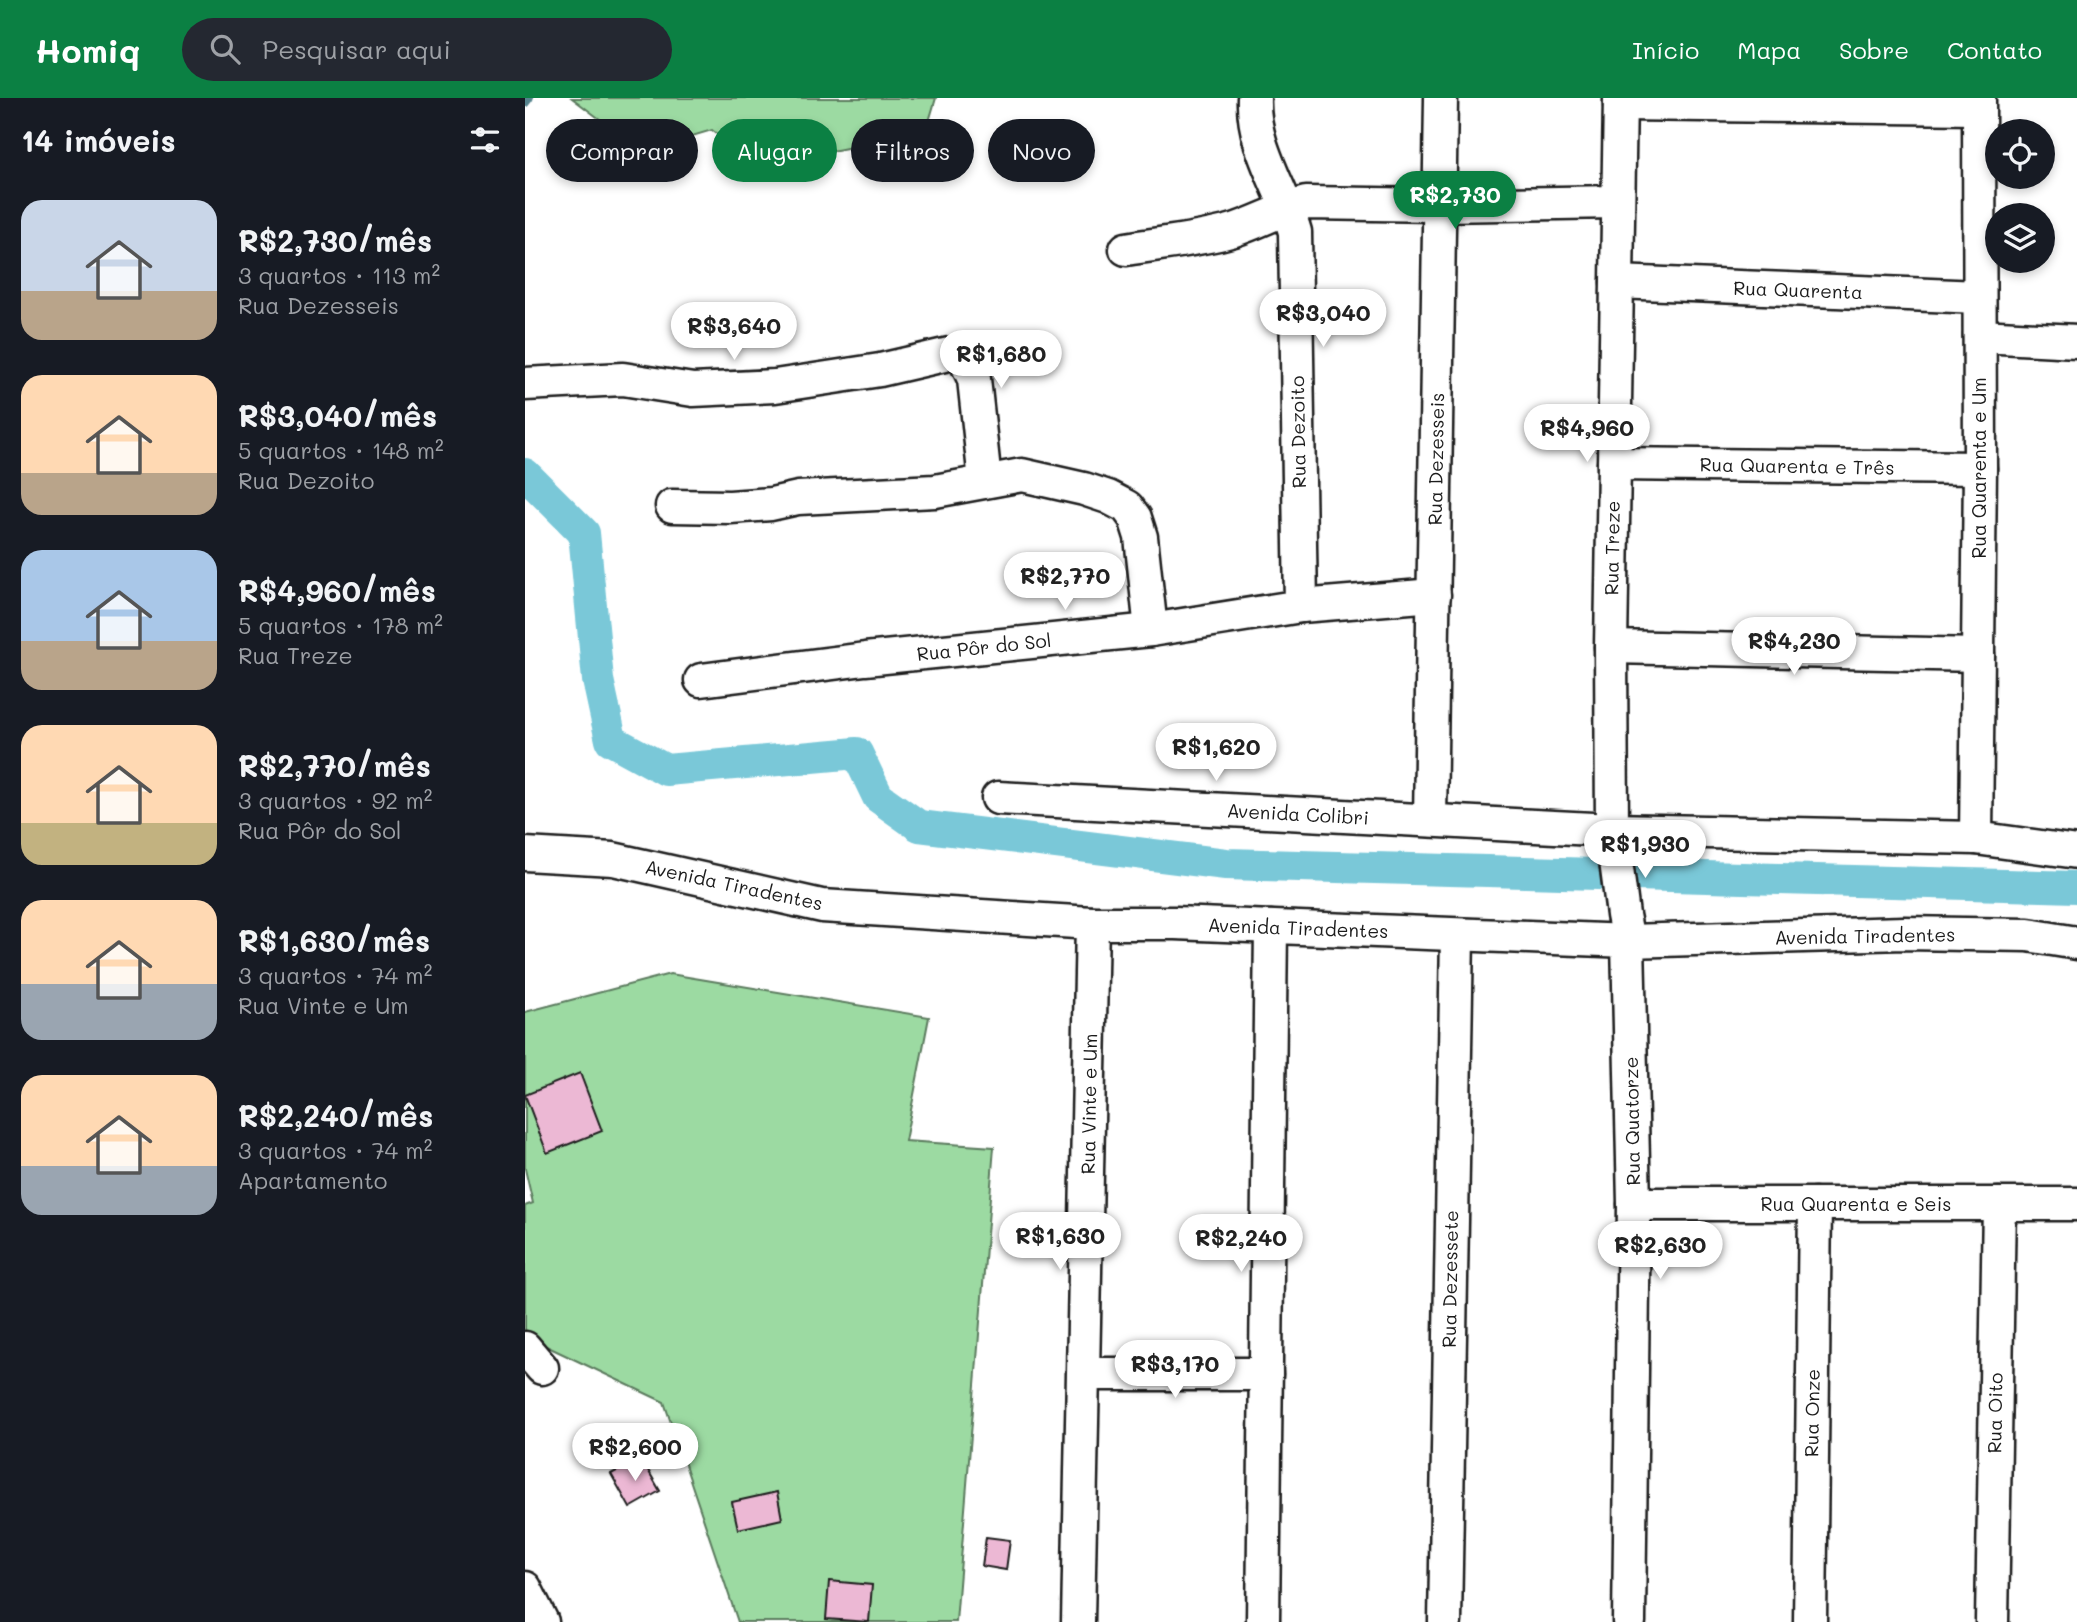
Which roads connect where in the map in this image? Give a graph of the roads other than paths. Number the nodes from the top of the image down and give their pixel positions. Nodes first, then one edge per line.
1 (1254, 98) edge
2 (1441, 98) edge
3 (1620, 101) edge
4 (1978, 103) edge
5 (1616, 202) junction
6 (1439, 205) junction
7 (1288, 207) junction
8 (1126, 248) dead end
9 (1617, 282) junction
10 (1979, 297) junction
11 (1980, 336) junction
12 (2077, 341) edge
13 (525, 384) edge
14 (1614, 464) junction
15 (1980, 468) junction
16 (985, 481) junction
17 (672, 506) dead end
18 (1434, 595) junction
19 (1301, 606) junction
20 (1151, 630) junction
21 (1611, 646) junction
22 (1978, 655) junction
23 (701, 680) dead end
24 (998, 798) dead end
25 (1430, 820) junction
26 (1976, 838) junction
27 (1614, 841) junction
28 (2077, 852) edge
29 (525, 854) edge
30 (1092, 923) junction
31 (1271, 927) junction
32 (1625, 928) junction
33 (1457, 935) junction
34 (2077, 943) edge
35 (1634, 1204) junction
36 (1815, 1204) junction
37 (1999, 1204) junction
38 (2077, 1204) edge
39 (1085, 1374) junction
40 (1266, 1374) junction
41 (525, 1588) edge
42 (542, 1622) edge
43 (1078, 1622) edge
44 (1263, 1622) edge
45 (1445, 1622) edge
46 (1629, 1622) edge
47 (1810, 1622) edge
48 (1992, 1622) edge

1 - 7 street, Rua Dezoito
2 - 6 street, Rua Dezesseis
3 - 4 street
3 - 5 street, Rua Treze
4 - 10 street, Rua Quarenta e Um
5 - 6 street
5 - 9 street, Rua Treze
6 - 7 street
6 - 18 street, Rua Dezesseis
7 - 8 street
7 - 19 street, Rua Dezoito
9 - 10 street, Rua Quarenta
9 - 14 street, Rua Treze
10 - 11 street, Rua Quarenta e Um
11 - 12 street
11 - 15 street, Rua Quarenta e Um
13 - 16 street
14 - 15 street, Rua Quarenta e Três
14 - 21 street, Rua Treze
15 - 22 street, Rua Quarenta e Um
16 - 17 street
16 - 20 street
18 - 19 street, Rua Pôr do Sol
18 - 25 street, Rua Dezesseis
19 - 20 street, Rua Pôr do Sol
20 - 23 street, Rua Pôr do Sol
21 - 22 street
21 - 27 street, Rua Treze
22 - 26 street, Rua Quarenta e Um
24 - 25 street, Avenida Colibri
25 - 27 street
26 - 27 street
26 - 28 street
27 - 32 street, Rua Quatorze
29 - 30 street, Avenida Tiradentes
30 - 31 street, Avenida Tiradentes
30 - 39 street, Rua Vinte e Um
31 - 33 street, Avenida Tiradentes
31 - 40 street
32 - 33 street, Avenida Tiradentes
32 - 34 street, Avenida Tiradentes
32 - 35 street, Rua Quatorze
33 - 45 street, Rua Dezessete
35 - 36 street, Rua Quarenta e Seis
35 - 46 street, Rua Quatorze
36 - 37 street, Rua Quarenta e Seis
36 - 47 street, Rua Onze
37 - 38 street, Rua Quarenta e Seis
37 - 48 street, Rua Oito
39 - 40 street
39 - 43 street, Rua Vinte e Um
40 - 44 street
41 - 42 street

